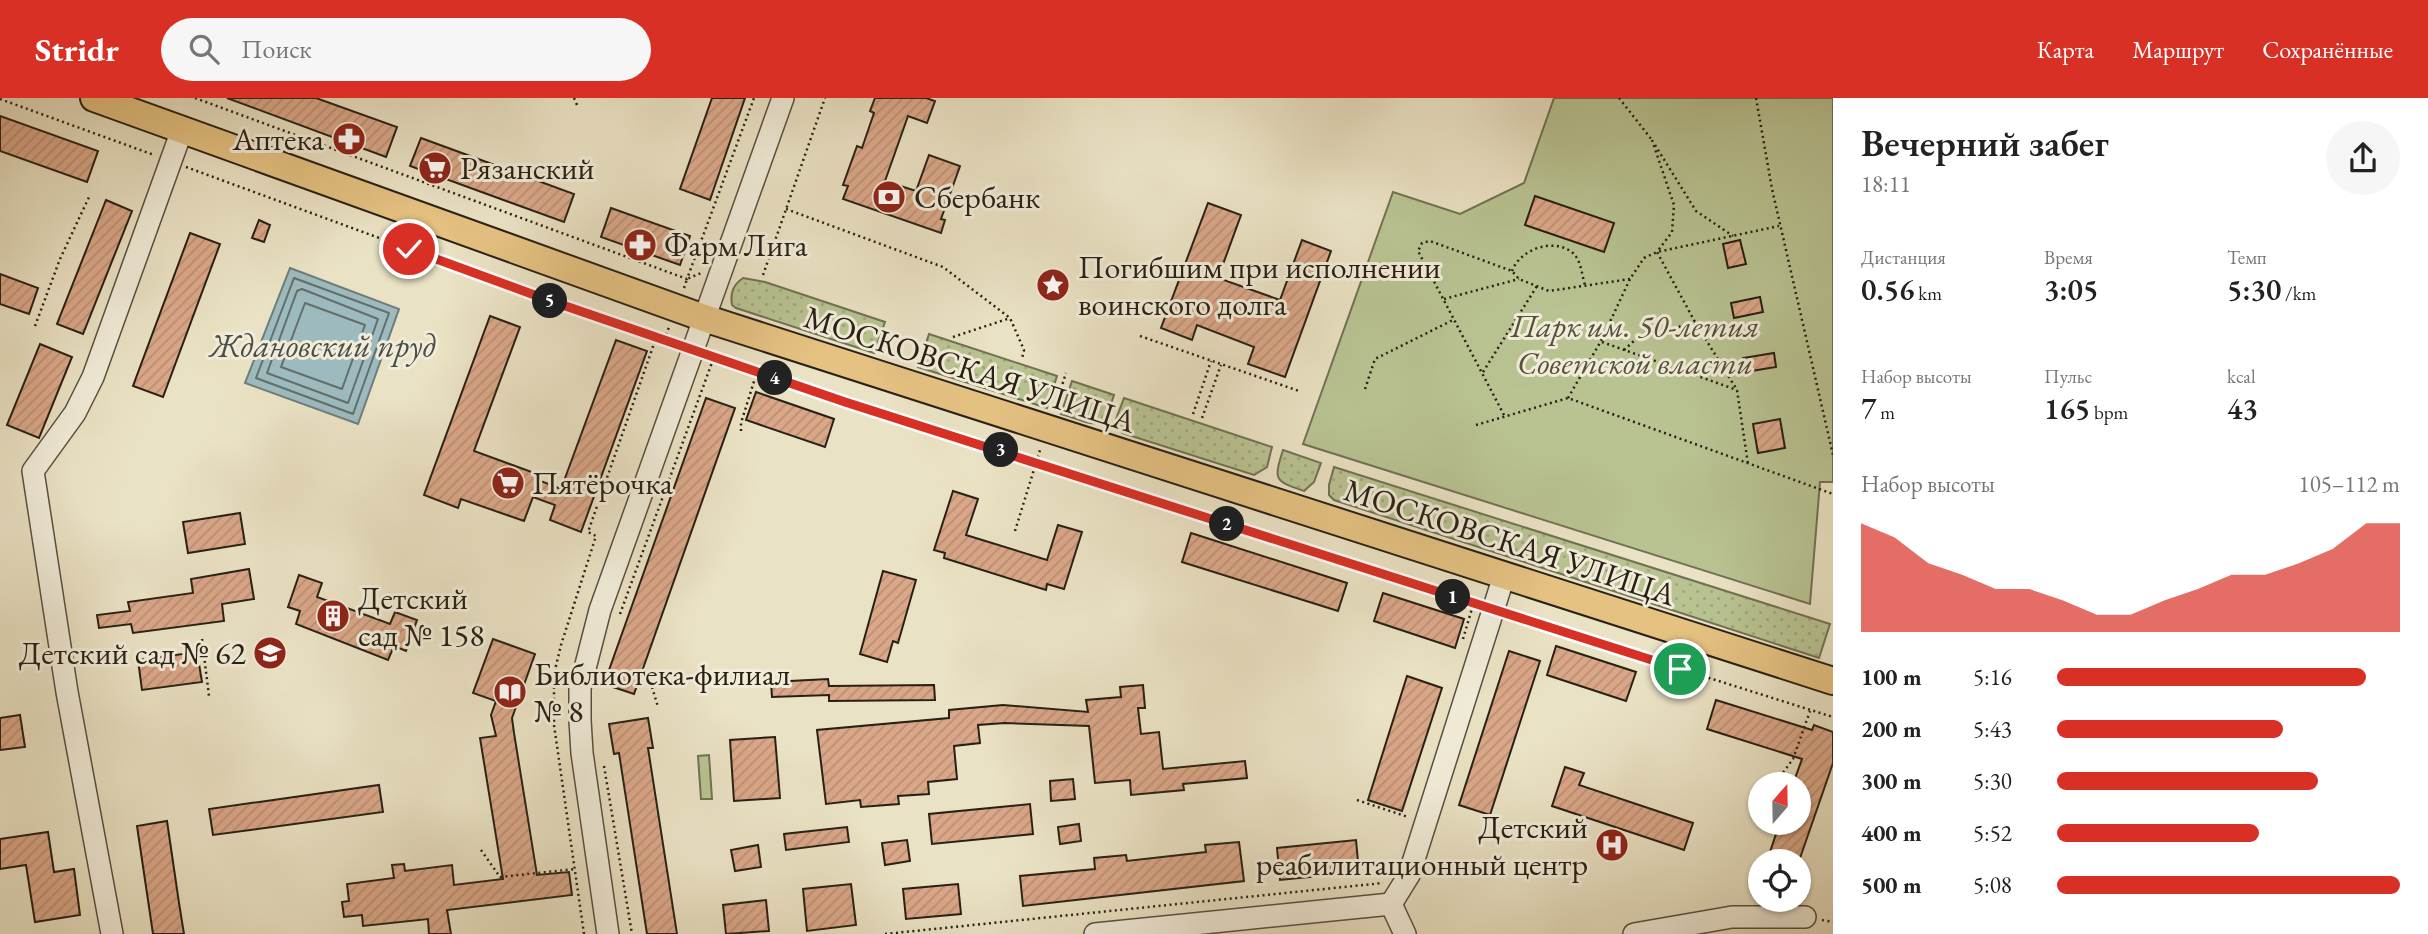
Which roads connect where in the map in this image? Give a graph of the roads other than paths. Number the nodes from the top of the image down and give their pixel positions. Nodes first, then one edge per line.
1 (94, 98) edge
2 (783, 98) edge
3 (182, 130) junction
4 (704, 318) junction
5 (1504, 576) junction
6 (1833, 681) edge
7 (1391, 904) junction
8 (1805, 917) dead end
9 (112, 934) edge
10 (608, 934) edge
11 (1094, 934) edge
12 (1405, 934) edge
13 (1633, 934) edge

1 - 3 main road, МОСКОВСКАЯ УЛИЦА
2 - 4 street
3 - 4 main road, МОСКОВСКАЯ УЛИЦА
3 - 9 street
4 - 5 main road, МОСКОВСКАЯ УЛИЦА
4 - 10 street
5 - 6 main road, МОСКОВСКАЯ УЛИЦА
5 - 7 street
7 - 11 street
7 - 12 street
8 - 13 street

